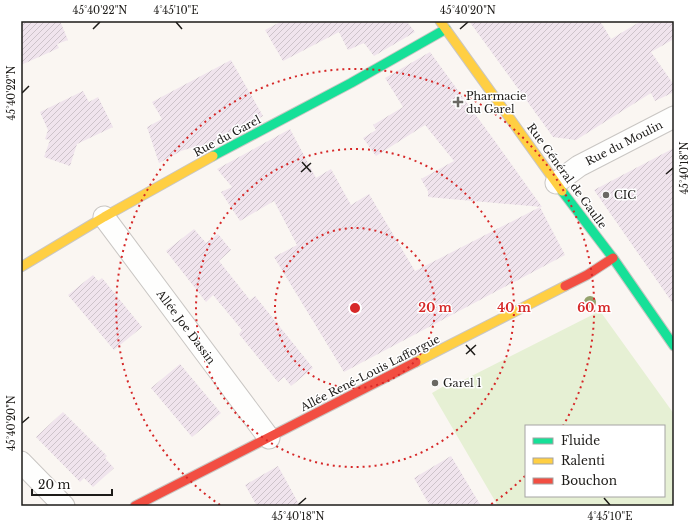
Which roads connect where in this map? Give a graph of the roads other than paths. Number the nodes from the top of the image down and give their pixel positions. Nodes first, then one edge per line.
1 (440, 21) edge
2 (446, 29) junction
3 (674, 117) edge
4 (556, 183) junction
5 (104, 217) junction
6 (613, 258) junction
7 (21, 267) edge
8 (674, 346) edge
9 (269, 438) junction
10 (21, 462) edge
11 (64, 506) edge
12 (135, 506) edge

1 - 2 street, Rue Général de Gaulle
2 - 4 street, Rue Général de Gaulle
2 - 5 street, Rue du Garel
3 - 4 street, Rue du Moulin
4 - 6 street, Rue Général de Gaulle
5 - 7 street, Rue du Garel
5 - 9 street, Allée Joe Dassin
6 - 8 street, Rue Général de Gaulle
6 - 9 street, Allée René-Louis Lafforgue
9 - 12 street, Allée René-Louis Lafforgue
10 - 11 street

